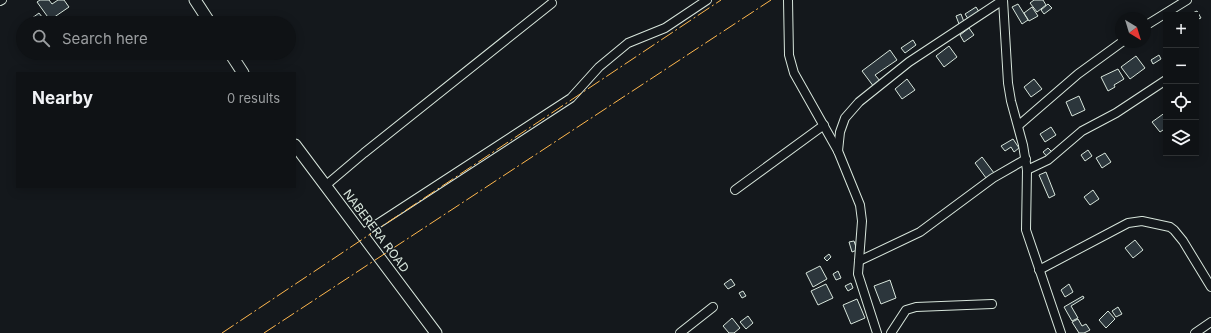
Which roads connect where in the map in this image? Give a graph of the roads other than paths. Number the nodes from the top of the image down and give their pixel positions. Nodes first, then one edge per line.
1 (195, 0) edge
2 (707, 0) edge
3 (788, 0) edge
4 (1003, 0) edge
5 (1187, 0) edge
6 (552, 3) dead end
7 (205, 16) edge
8 (1151, 22) edge
9 (1115, 47) edge
10 (235, 60) edge
11 (242, 72) edge
12 (1163, 82) edge
13 (824, 125) junction
14 (1019, 126) junction
15 (296, 146) edge
16 (838, 151) junction
17 (1026, 159) junction
18 (1027, 170) junction
19 (325, 186) junction
20 (735, 190) dead end
21 (362, 234) junction
22 (859, 261) junction
23 (1039, 270) junction
24 (1211, 287) edge
25 (992, 304) dead end
26 (713, 307) dead end
27 (1211, 322) edge
28 (685, 332) edge
29 (436, 333) edge
30 (877, 333) edge
31 (891, 333) edge
32 (1061, 333) edge
33 (1195, 333) edge

1 - 7 street
2 - 21 street
3 - 13 street
4 - 14 street
4 - 16 street
5 - 8 street
6 - 19 street
9 - 14 street
10 - 11 street
12 - 18 street
13 - 16 street
13 - 20 street
14 - 17 street
15 - 19 street, NABERERA ROAD
16 - 22 street
17 - 18 street
17 - 22 street
18 - 23 street
19 - 21 street, NABERERA ROAD
21 - 29 street, NABERERA ROAD
22 - 30 street
23 - 24 street
23 - 32 street
25 - 31 street
26 - 28 street
27 - 33 street

